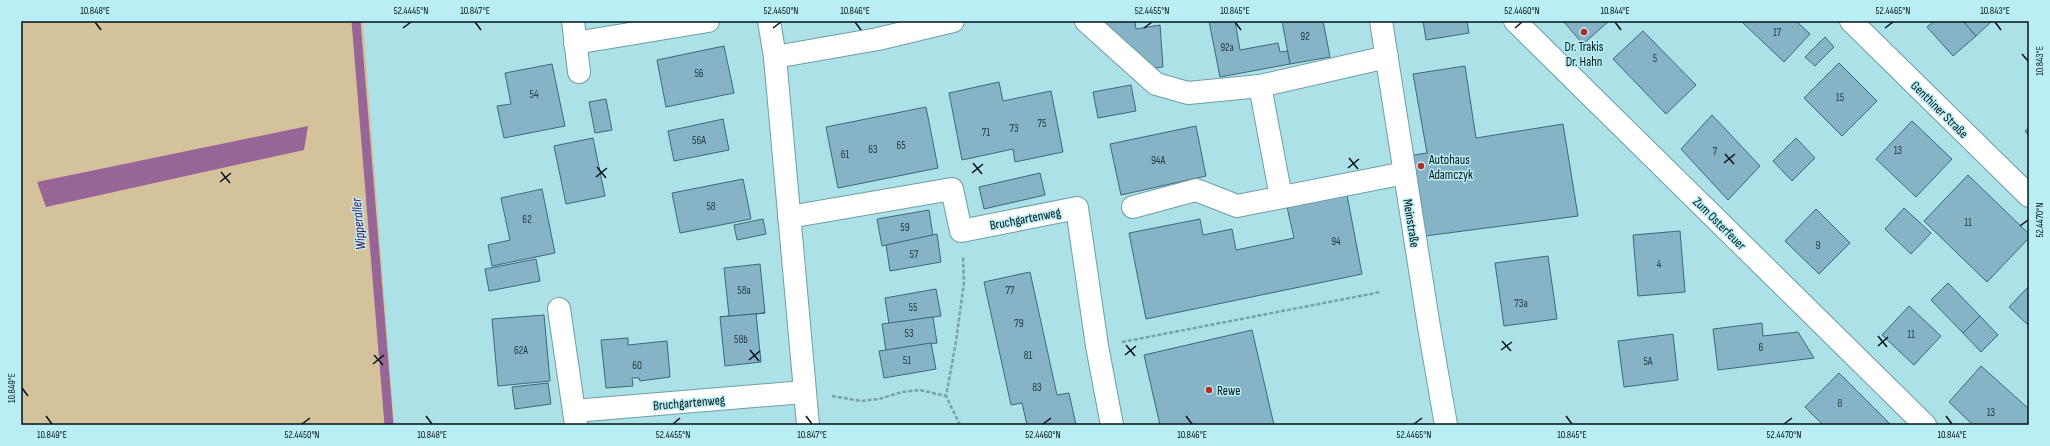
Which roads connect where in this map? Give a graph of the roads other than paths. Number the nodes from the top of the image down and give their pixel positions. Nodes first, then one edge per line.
1 (573, 21) edge
2 (708, 21) edge
3 (769, 21) edge
4 (953, 21) edge
5 (1086, 21) edge
6 (1381, 21) edge
7 (1515, 21) edge
8 (1851, 21) edge
9 (575, 43) junction
10 (775, 56) junction
11 (1387, 57) junction
12 (579, 72) dead end
13 (1260, 86) junction
14 (1405, 173) junction
15 (2029, 196) edge
16 (1281, 197) junction
17 (1133, 207) dead end
18 (789, 217) junction
19 (559, 309) dead end
20 (804, 392) junction
21 (575, 418) edge
22 (808, 425) edge
23 (1112, 425) edge
24 (1446, 425) edge
25 (1925, 425) edge

1 - 9 street
2 - 9 street
3 - 10 street
4 - 10 street
5 - 13 street
6 - 11 street, Meinstraße
7 - 25 street, Zum Osterfeuer
8 - 15 street, Genthiner Straße
9 - 12 street
10 - 18 street
11 - 13 street
11 - 14 street, Meinstraße
13 - 16 street
14 - 16 street
14 - 24 street, Meinstraße
16 - 17 street
18 - 20 street
18 - 23 street, Bruchgartenweg
19 - 21 street, Bruchgartenweg
20 - 21 street, Bruchgartenweg
20 - 22 street

